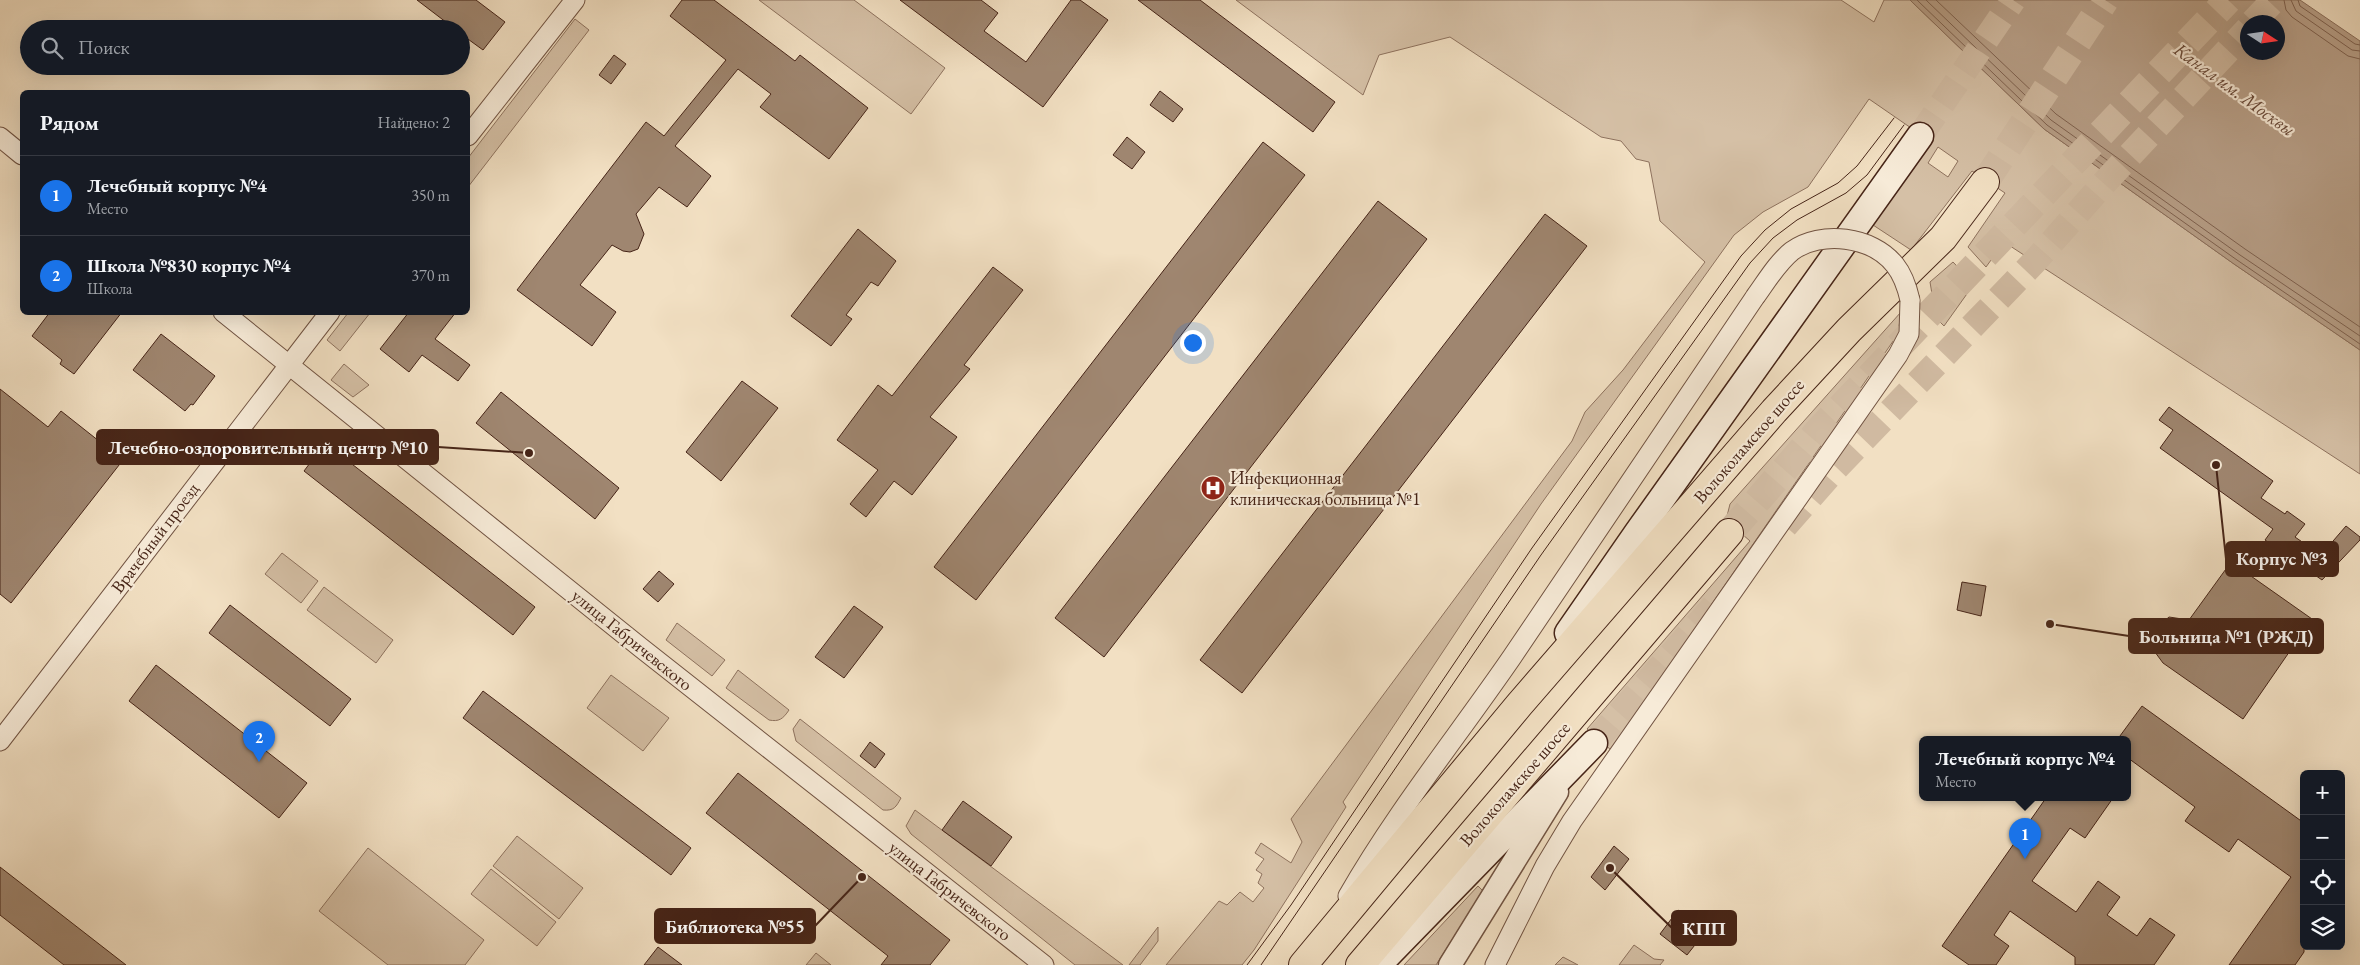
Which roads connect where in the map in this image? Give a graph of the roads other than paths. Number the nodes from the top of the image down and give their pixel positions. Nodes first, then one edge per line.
1 (575, 0) edge
2 (470, 133) edge
3 (1920, 136) tunnel mouth
4 (0, 137) edge
5 (20, 153) edge
6 (1985, 182) tunnel mouth
7 (227, 315) edge
8 (328, 315) edge
9 (288, 364) junction
10 (1729, 533) tunnel mouth
11 (1519, 705) junction
12 (0, 741) edge
13 (1594, 743) joint
14 (1310, 957) edge
15 (1044, 965) edge
16 (1360, 965) edge
17 (1378, 965) edge
18 (1450, 965) edge
19 (1495, 965) edge

1 - 2 street
3 - 11 main road, Волоколамское шоссе
4 - 5 street
6 - 11 main road, Волоколамское шоссе
7 - 9 street, улица Габричевского
8 - 9 street, Врачебный проезд
9 - 12 street, Врачебный проезд
9 - 15 street, улица Габричевского
10 - 16 main road, Волоколамское шоссе
11 - 14 main road, Волоколамское шоссе
13 - 17 main road
13 - 18 street
14 - 19 street, bridge

